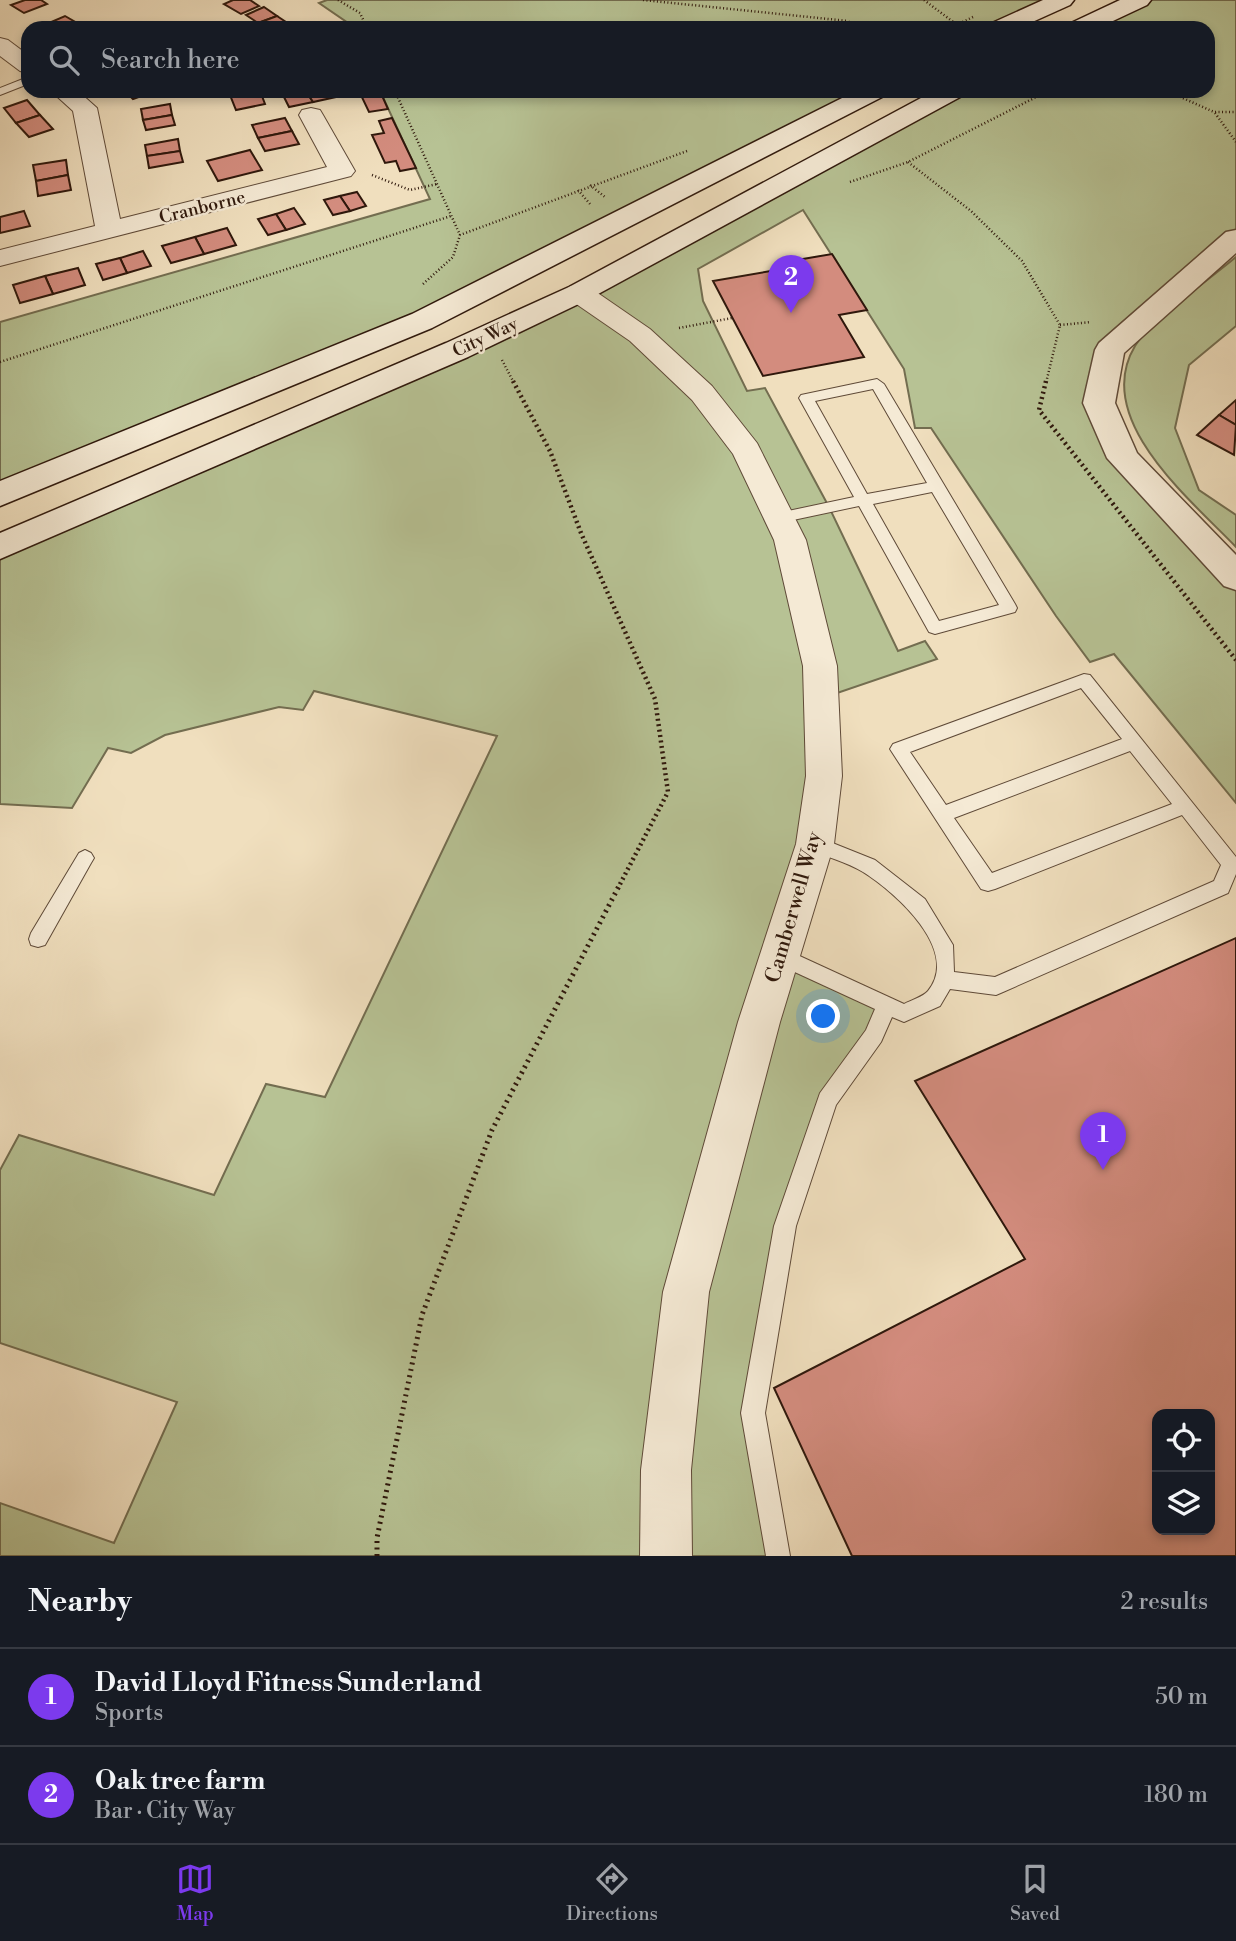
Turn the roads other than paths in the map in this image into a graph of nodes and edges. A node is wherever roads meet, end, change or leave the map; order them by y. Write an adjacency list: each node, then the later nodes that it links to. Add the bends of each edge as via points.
1 (1062, 0): 3 (main road)
2 (1139, 0): 4 (main road)
3 (1016, 21)
4 (1094, 21)
5 (0, 45): 6 (street)
6 (21, 61)
7 (21, 83): 8 (lane)
8 (0, 92)
9 (72, 98): 13 (street, via 85,108)
10 (861, 98): 16 (main road, City Way)
11 (940, 98): 17 (main road, City Way)
12 (312, 115): 13 (street, Cranborne, via 342,171)
13 (109, 230): 15 (street, Cranborne)
14 (1236, 238): 23 (main road, via 1110,350 1099,403 1123,458)
15 (0, 258)
16 (536, 264): 17 (main road); 19 (main road, City Way, via 422,321)
17 (579, 293): 21 (street, Camberwell Way, via 640,335 702,393 746,450); 22 (main road, City Way)
18 (936, 486): 20 (lane); 20 (lane, via 877,384 806,398); 20 (lane, via 1009,608 935,628)
19 (0, 494)
20 (863, 500): 21 (lane)
21 (779, 518): 27 (street, Camberwell Way, via 790,540 820,666 824,775)
22 (0, 547)
23 (1236, 577)
24 (1134, 742): 25 (lane); 26 (lane); 26 (lane, via 1084,680 899,748)
25 (1186, 806): 26 (lane, via 988,883); 31 (lane, via 1231,864 1220,887 996,986)
26 (941, 815)
27 (815, 844): 30 (street, Camberwell Way); 31 (lane, via 869,866 918,905 944,945)
28 (85, 858): 29 (lane)
29 (38, 939)
30 (780, 956): 32 (lane); 33 (street, Camberwell Way, via 686,1292 666,1470)
31 (945, 980): 32 (lane, via 933,1000 904,1013)
32 (886, 1006): 34 (lane, via 874,1036 827,1100 785,1226 753,1413)
33 (666, 1556)
34 (778, 1556)

